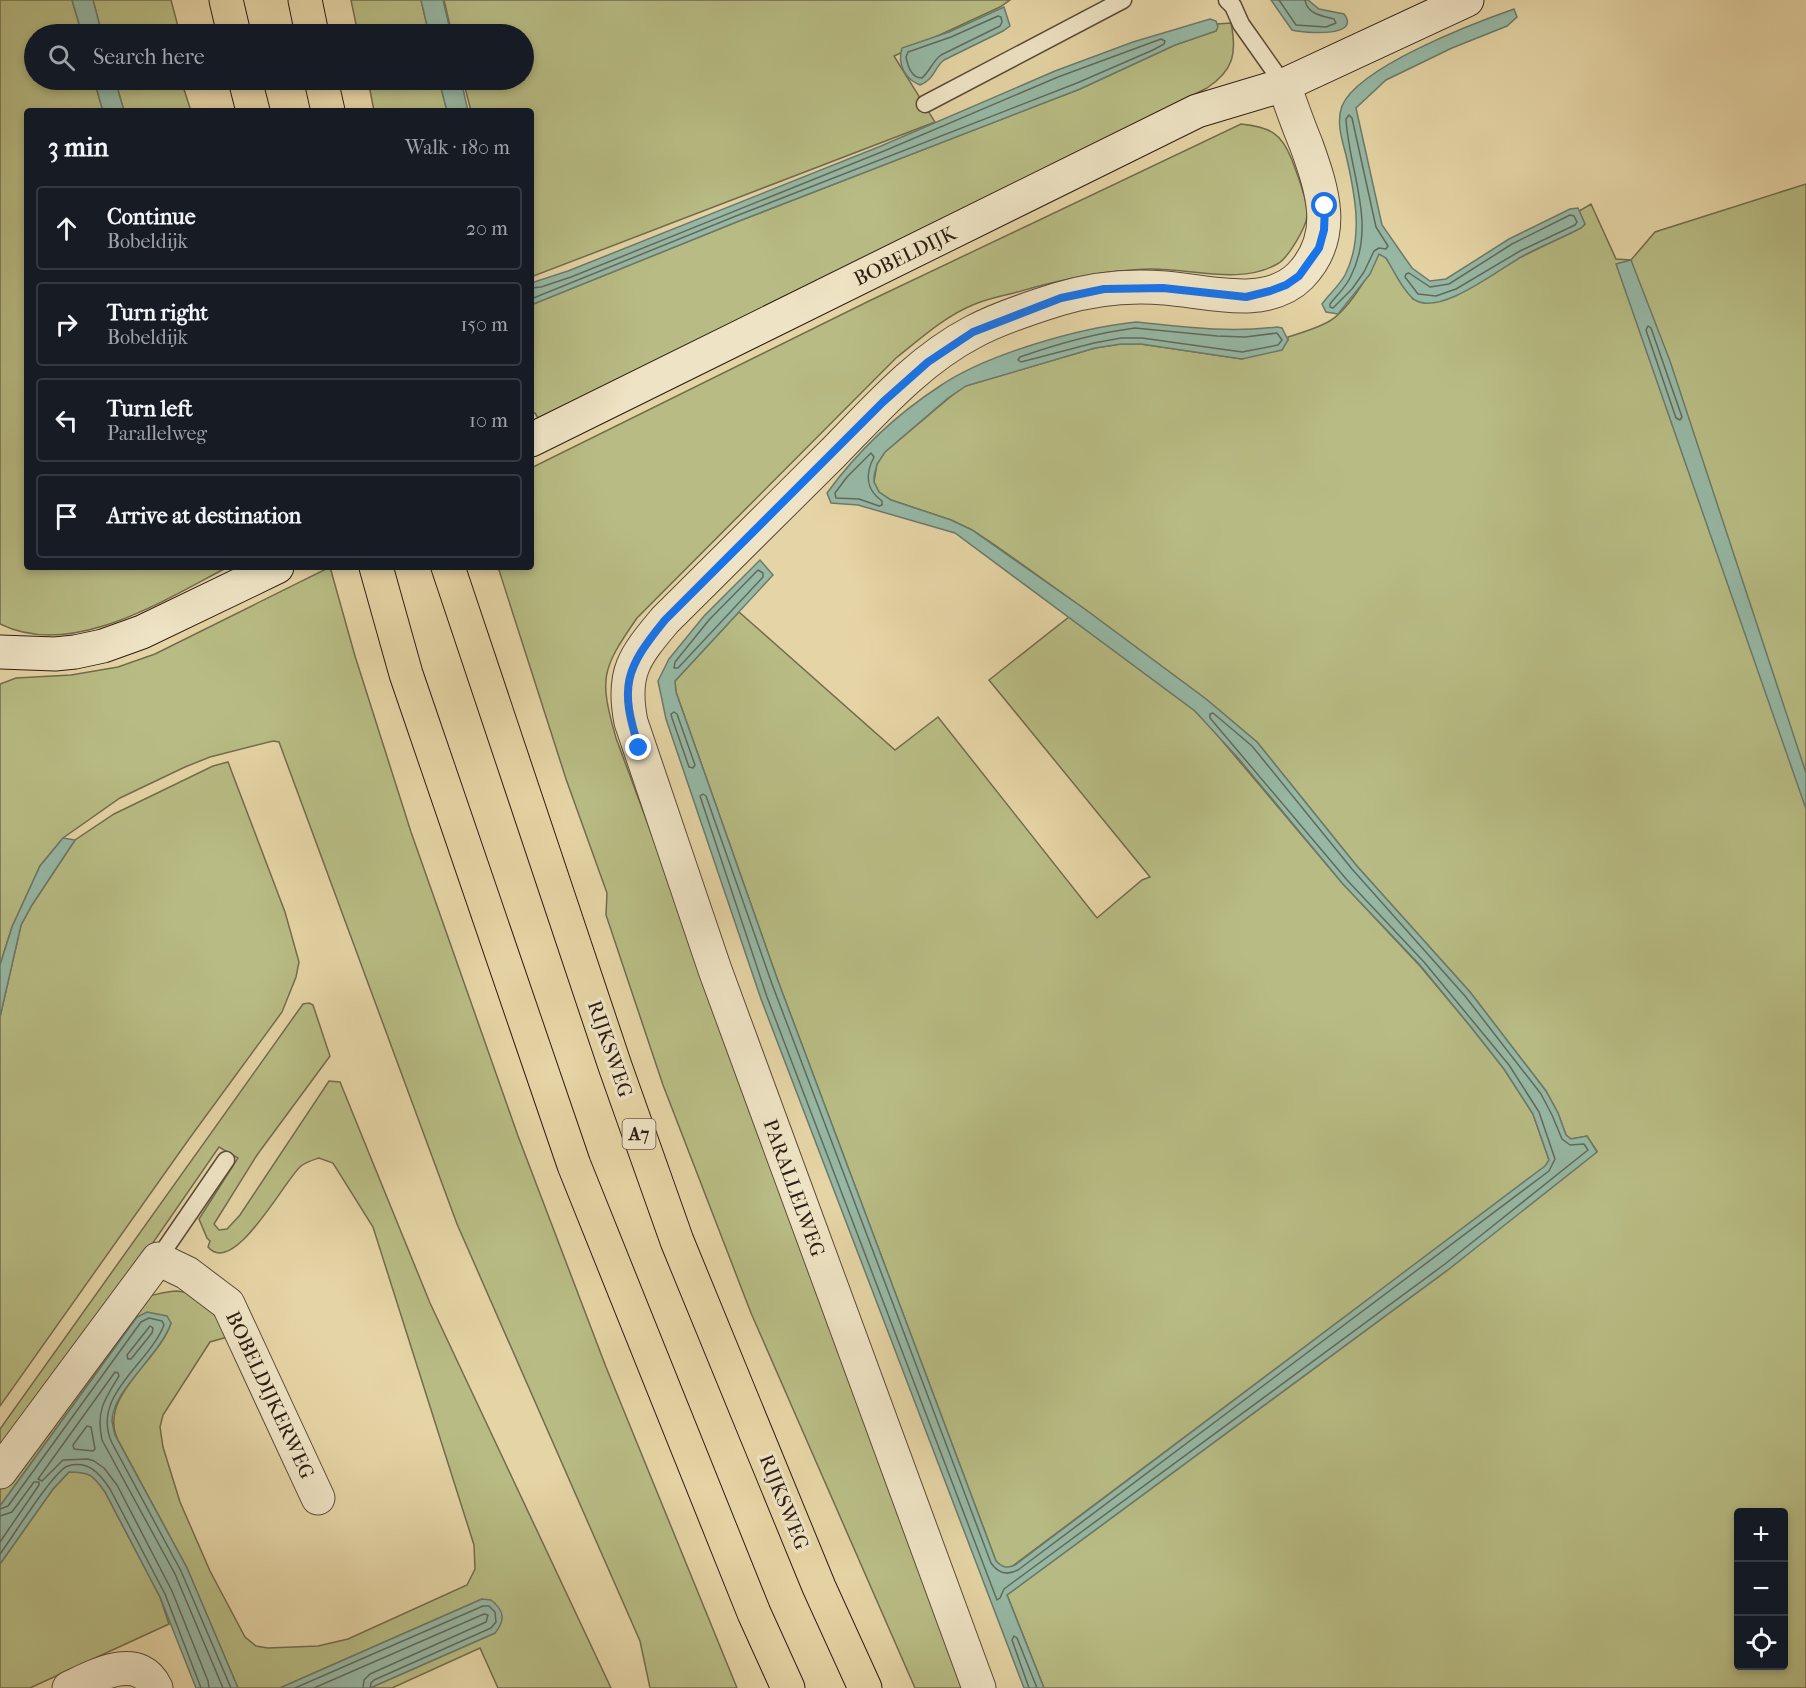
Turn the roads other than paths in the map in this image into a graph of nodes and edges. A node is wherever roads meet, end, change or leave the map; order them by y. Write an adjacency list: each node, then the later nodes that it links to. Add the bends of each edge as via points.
1 (226, 0): 6 (highway)
2 (305, 0): 7 (highway)
3 (1123, 0): 11 (lane)
4 (1227, 0): 8 (lane)
5 (1467, 0): 8 (street, BOBELDIJK)
6 (232, 24)
7 (310, 24)
8 (1284, 85): 14 (street, BOBELDIJK, via 1197,111); 27 (street, PARALLELWEG, via 1325,206 1319,248 1299,276 1286,285 1246,297 1163,288 1104,289 1061,298 973,332 928,362 883,402 665,620 633,664 627,683 630,722 715,970)
9 (248, 90): 12 (highway)
10 (323, 90): 13 (highway)
11 (925, 104)
12 (252, 108)
13 (327, 108)
14 (534, 439)
15 (270, 570): 18 (street, via 142,632 103,646 55,654)
16 (377, 570): 25 (highway, via 406,674 574,1165)
17 (449, 570): 26 (highway, RIJKSWEG / A7, via 677,1241 819,1587)
18 (0, 652)
19 (226, 1160): 20 (lane)
20 (158, 1259): 21 (street); 22 (street, BOBELDIJKERWEG, via 187,1273 228,1304)
21 (0, 1472)
22 (318, 1498)
23 (69, 1688): 24 (street, via 120,1669 144,1672)
24 (156, 1688)
25 (788, 1688)
26 (865, 1688)
27 (979, 1688)

